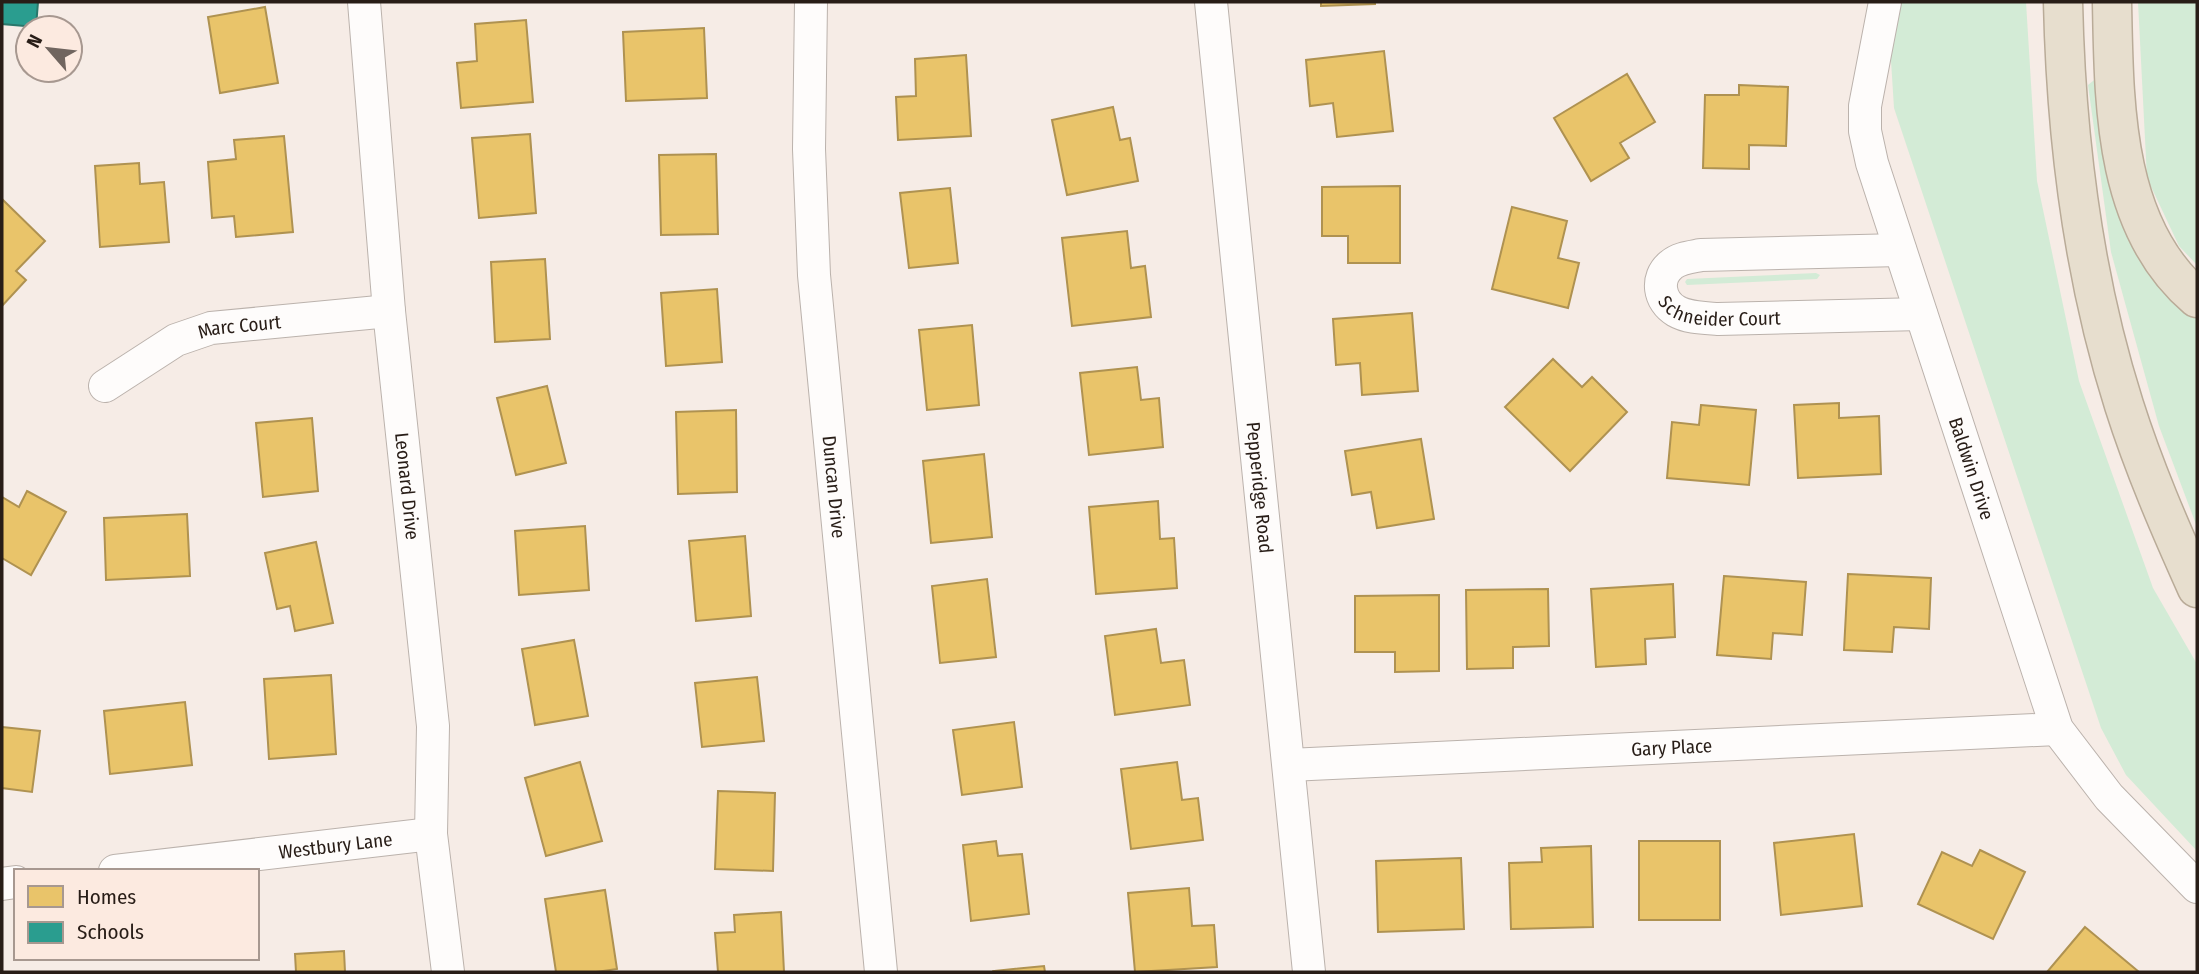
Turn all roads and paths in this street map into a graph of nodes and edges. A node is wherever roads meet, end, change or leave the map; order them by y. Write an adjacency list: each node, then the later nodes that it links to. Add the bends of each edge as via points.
1 (364, 2): 9 (street, Leonard Drive)
2 (811, 2): 19 (street, Duncan Drive, via 808,149 814,275)
3 (1885, 2): 7 (street, Baldwin Drive, via 1864,118 1872,163)
4 (2063, 2): 12 (highway, via 2075,167 2105,337 2145,468)
5 (2112, 2): 8 (highway, via 2120,124 2131,191 2148,236 2173,274)
6 (1205, 4): 14 (street, Pepperidge Road)
7 (1900, 250): 10 (street, Baldwin Drive); 10 (street, Schneider Court, via 1682,258 1665,272 1661,294 1677,312 1718,319)
8 (2197, 298)
9 (389, 311): 11 (street, Marc Court, via 211,328 176,340); 15 (street, Leonard Drive, via 433,726)
10 (1921, 314): 13 (street, Baldwin Drive)
11 (105, 386)
12 (2197, 588)
13 (2057, 729): 14 (street, Gary Place); 17 (street, Baldwin Drive, via 2109,797)
14 (1289, 765): 20 (street, Pepperidge Road)
15 (431, 834): 16 (street, Westbury Lane); 18 (street, Leonard Drive)
16 (132, 869)
17 (2197, 887)
18 (448, 972)
19 (881, 972)
20 (1309, 972)

